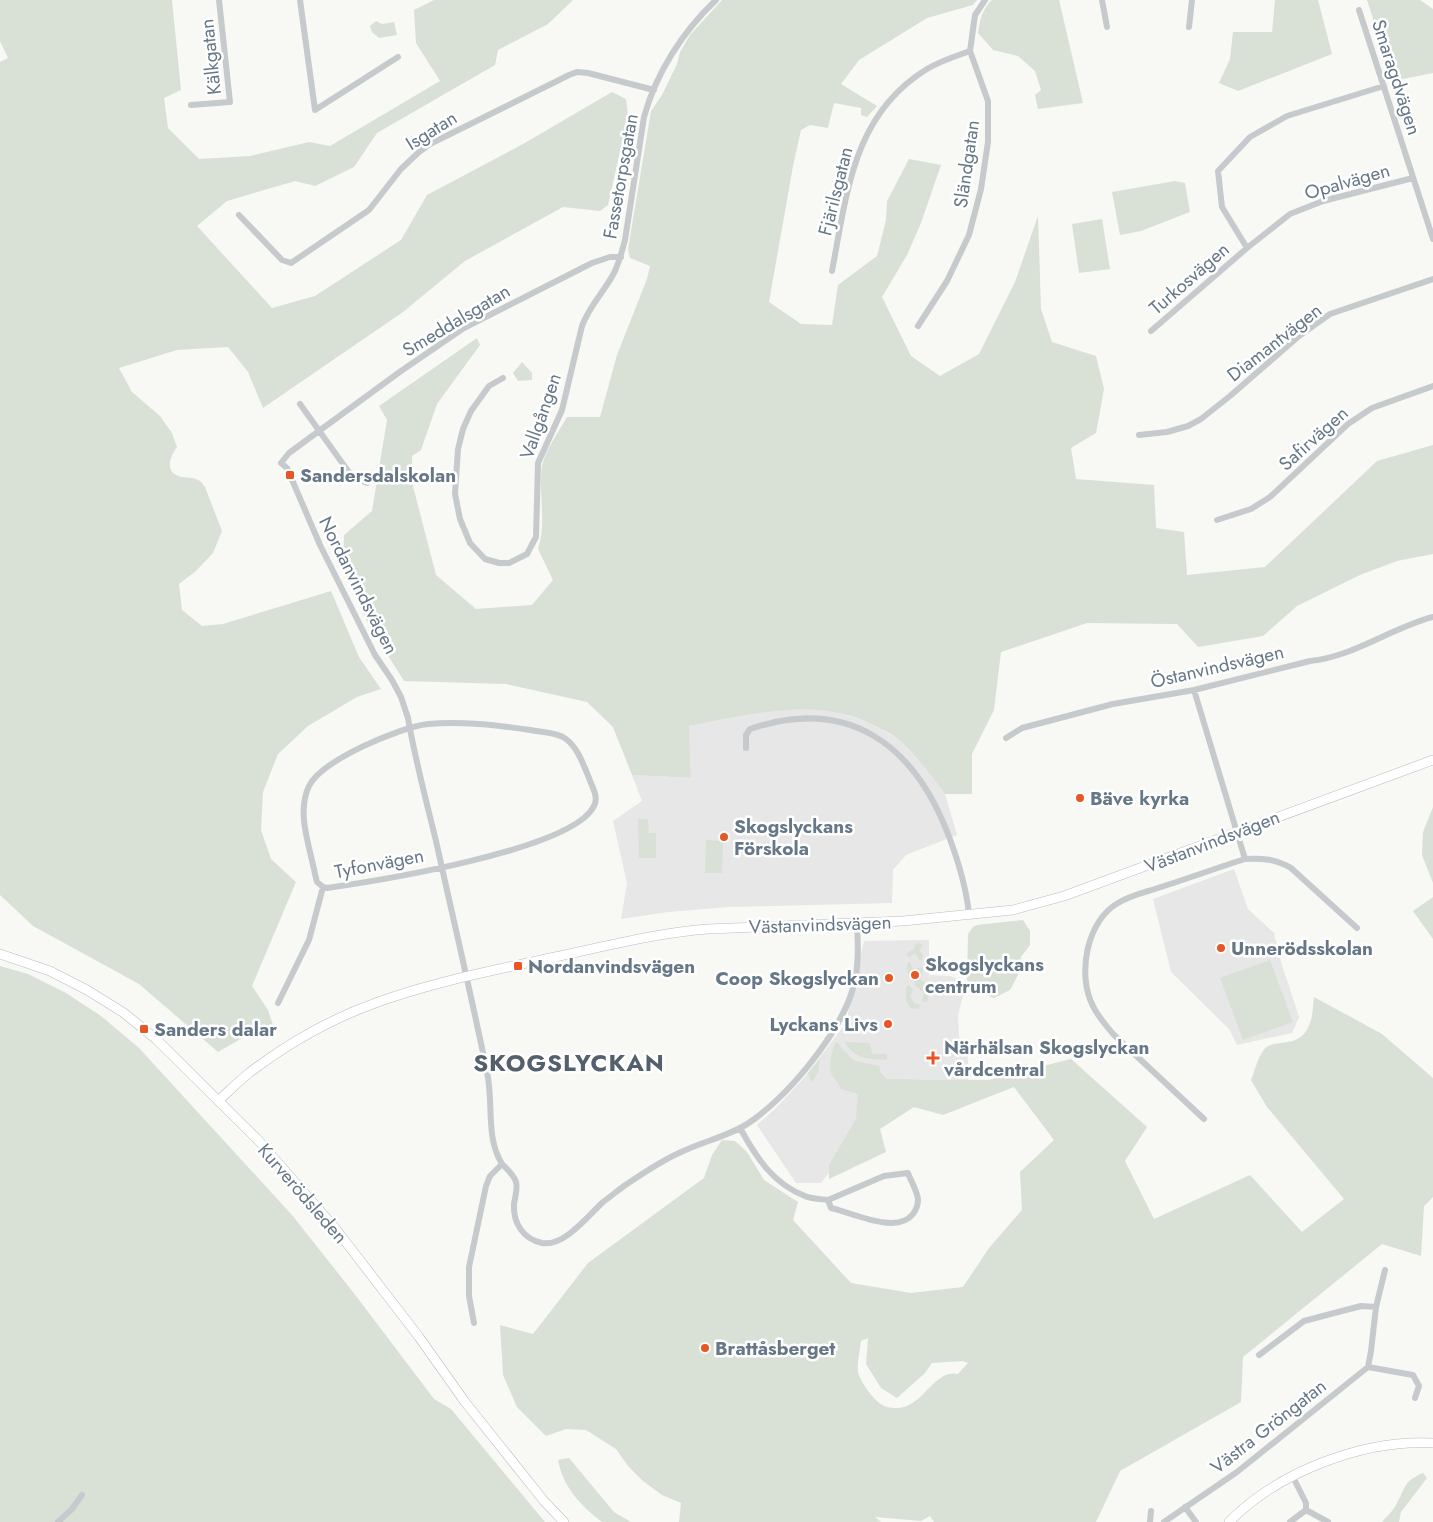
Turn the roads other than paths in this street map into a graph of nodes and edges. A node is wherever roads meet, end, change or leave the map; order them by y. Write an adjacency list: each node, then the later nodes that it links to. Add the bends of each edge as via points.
1 (219, 0): 14 (street, Kälkgatan, via 230,102)
2 (300, 0): 11 (street, via 315,110)
3 (716, 0): 13 (street, Fassetorpsgatan, via 690,27)
4 (984, 0): 10 (street, Sländgatan, via 975,15)
5 (1102, 0): 8 (street)
6 (1192, 0): 9 (street)
7 (1359, 10): 12 (street, Smaragdvägen)
8 (1107, 27)
9 (1189, 27)
10 (970, 51): 20 (street, Fjärilsgatan, via 928,68 903,86 877,116 860,147); 22 (street, Sländgatan, via 988,101 988,142 981,190 965,243 947,281)
11 (398, 57)
12 (1384, 86): 15 (street, Smaragdvägen); 18 (street, via 1287,116 1250,137 1218,171 1222,207)
13 (654, 90): 16 (street, Isgatan, via 588,73 569,75 419,152 401,169 369,210 291,263 282,260); 19 (street, Fassetorpsgatan, via 644,117)
14 (191, 105)
15 (1413, 178): 17 (street, Smaragdvägen); 18 (street, Opalvägen, via 1323,201 1290,214)
16 (239, 215)
17 (1433, 239)
18 (1247, 248): 23 (street, Turkosvägen)
19 (621, 257): 24 (street, Vallgången, via 614,274 586,314 562,410 538,463 536,537 527,554 509,563 485,558 470,543 460,519 455,494 458,449 463,429 489,386); 27 (street, Smeddalsgatan, via 592,263 464,328)
20 (832, 271)
21 (1433, 279): 28 (street, Diamantvägen, via 1330,314 1201,418 1188,426)
22 (918, 326)
23 (1151, 331)
24 (503, 378)
25 (1433, 386): 31 (street, Safirvägen, via 1372,408 1348,424 1270,497 1251,510)
26 (300, 404): 27 (street)
27 (319, 430): 29 (street, Smeddalsgatan, via 289,453 281,463); 30 (street, via 348,471)
28 (1139, 435)
29 (287, 468): 34 (street, Nordanvindsvägen, via 320,545 375,655 401,697)
30 (367, 483)
31 (1217, 520)
32 (1433, 616): 33 (street, Östanvindsvägen, via 1328,659)
33 (1194, 690): 35 (street, Östanvindsvägen, via 1113,704 1022,728); 38 (street)
34 (410, 728): 40 (street, Nordanvindsvägen); 40 (street, Tyfonvägen, via 427,724 484,724 562,736 576,749 596,796 594,807 586,817 569,828 509,852); 41 (street, Tyfonvägen, via 349,752 326,768 310,785 303,813 317,882)
35 (1006, 738)
36 (746, 748): 42 (street, via 746,735 750,729 802,718 839,721 879,739 913,768 928,790 960,865)
37 (1433, 760): 38 (street, Västanvindsvägen)
38 (1236, 832): 39 (street); 42 (street, Västanvindsvägen, via 1064,896 1012,910)
39 (1245, 859): 44 (street, via 1272,860 1291,868); 49 (street, via 1117,903 1098,922 1088,945 1088,992 1100,1019)
40 (442, 867): 41 (street, Tyfonvägen, via 385,880); 46 (street, Nordanvindsvägen)
41 (323, 887): 47 (street, via 309,940)
42 (968, 914): 43 (street, Västanvindsvägen)
43 (857, 924): 46 (street, Västanvindsvägen, via 679,932); 50 (street, Nordanvindsvägen, via 854,985 836,1028 785,1091)
44 (1357, 928)
45 (0, 954): 48 (street, Kurverödsleden, via 50,971 124,1013 156,1039)
46 (467, 977): 48 (street, Västanvindsvägen, via 378,1002 348,1015 291,1044 248,1074); 51 (street, Nordanvindsvägen, via 489,1080 492,1140)
47 (278, 1003)
48 (218, 1101): 62 (street, Kurverödsleden, via 259,1141 335,1228)
49 (1204, 1119)
50 (740, 1128): 51 (street, Nordanvindsvägen, via 661,1162 612,1195 554,1243 536,1241 519,1228 514,1211 516,1182); 52 (street, via 759,1160 783,1186 805,1196)
51 (502, 1164): 55 (street, via 490,1176 486,1186 471,1256 469,1286)
52 (828, 1200): 52 (street, via 831,1208 882,1223 893,1223 905,1222 917,1206 918,1198 908,1173 884,1176)
53 (1385, 1270): 54 (street)
54 (1376, 1307): 56 (street, via 1361,1306 1304,1321); 57 (street)
55 (474, 1323)
56 (1259, 1355)
57 (1368, 1366): 58 (street, via 1413,1375 1420,1386); 63 (street, Västra Gröngatan, via 1238,1472)
58 (1415, 1398)
59 (1433, 1443): 60 (street, via 1377,1446 1335,1458)
60 (1293, 1476): 64 (street); 72 (street)
61 (82, 1495): 66 (street)
62 (544, 1502): 67 (street, Kurverödsleden); 68 (street, Kurverödsleden)
63 (1185, 1507): 70 (street, Västra Gröngatan); 71 (street)
64 (1306, 1510): 73 (street); 74 (street)
65 (1151, 1511): 69 (street)
66 (58, 1522)
67 (564, 1522)
68 (572, 1522)
69 (1150, 1522)
70 (1164, 1522)
71 (1196, 1522)
72 (1229, 1522)
73 (1290, 1522)
74 (1328, 1522)

